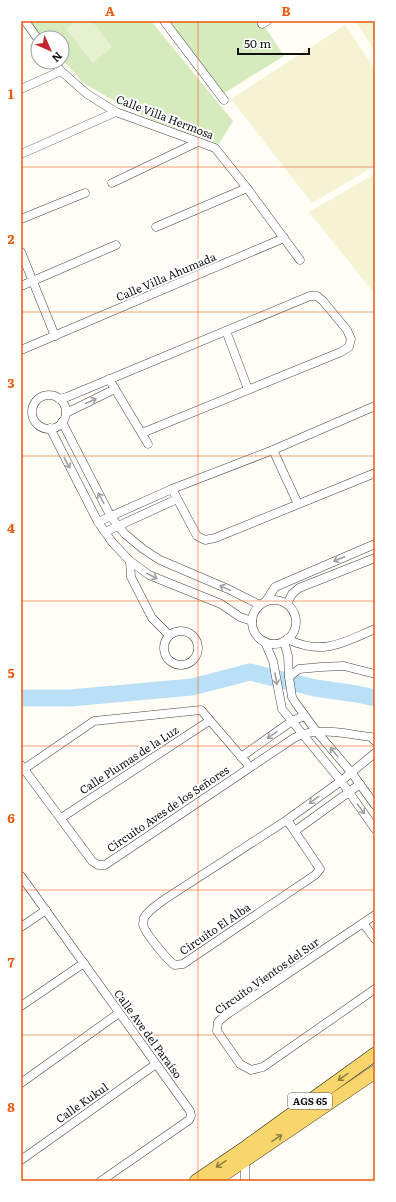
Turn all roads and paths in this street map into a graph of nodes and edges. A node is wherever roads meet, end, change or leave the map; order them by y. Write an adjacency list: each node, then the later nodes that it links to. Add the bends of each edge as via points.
1 (25, 21): 3 (street); 4 (street)
2 (164, 21): 7 (street)
3 (21, 22)
4 (32, 30)
5 (61, 71): 6 (street); 8 (street, Calle Villa Hermosa, via 87,94)
6 (21, 89)
7 (224, 100)
8 (116, 112): 9 (street, Calle Villa Hermosa); 10 (street)
9 (198, 142): 11 (street); 12 (street, Calle Villa Hermosa, via 215,148)
10 (21, 154)
11 (112, 183)
12 (248, 188): 15 (street); 16 (street, Calle Villa Hermosa)
13 (85, 193): 14 (street)
14 (21, 219)
15 (156, 227)
16 (284, 238): 19 (street, Calle Villa Hermosa); 23 (street, Calle Villa Ahumada)
17 (116, 245): 20 (street)
18 (21, 252): 20 (street)
19 (300, 260)
20 (33, 281): 21 (street); 23 (street)
21 (21, 286)
22 (226, 331): 25 (street); 27 (street); 27 (street, via 310,296 317,296 347,330 351,339 349,346 341,352)
23 (56, 336): 24 (street, Calle Villa Ahumada)
24 (21, 350)
25 (109, 380): 26 (street); 28 (street)
26 (116, 389): 30 (street, one-way to 26); 33 (street)
27 (248, 389): 33 (street)
28 (60, 399): 30 (street); 32 (street, via 46,395 37,400 32,409 36,423)
29 (375, 406): 35 (street)
30 (66, 413): 31 (street)
31 (62, 422): 32 (street); 40 (street, one-way to 31)
32 (50, 428): 41 (street, one-way to 41)
33 (142, 433): 34 (street)
34 (148, 444)
35 (273, 450): 37 (street); 39 (street)
36 (375, 474): 39 (street)
37 (172, 489): 38 (street); 40 (street)
38 (177, 499): 39 (street, via 197,536 205,540 216,538); 42 (street)
39 (298, 504)
40 (111, 517): 41 (street); 42 (street)
41 (98, 522): 43 (street)
42 (118, 526): 43 (street); 47 (street, one-way to 42, via 160,560 143,549)
43 (105, 532): 46 (street)
44 (375, 544): 47 (street, one-way to 47, via 275,587)
45 (375, 558): 48 (street, via 299,588)
46 (130, 561): 49 (street, one-way to 49, via 149,575 221,604 240,617); 51 (street, via 131,577 152,618)
47 (263, 603): 48 (street, via 280,600); 49 (street, via 253,614)
48 (287, 604): 52 (street, via 295,614 296,622 295,629)
49 (252, 621): 53 (street, via 254,631)
50 (375, 629): 52 (street, via 334,646 314,648)
51 (169, 635): 51 (street, via 164,643 167,658 183,665 193,659 198,650 194,637 185,631)
52 (286, 640): 53 (street, via 273,644); 55 (street)
53 (265, 642): 58 (street, one-way to 58, via 273,661 282,709)
54 (375, 674): 55 (street, via 344,666 299,670)
55 (289, 677): 56 (street, via 292,697)
56 (304, 716): 58 (street); 59 (street)
57 (209, 721): 63 (street, Circuito Aves de los Señores); 64 (street, Circuito Aves de los Señores, via 201,710 94,721); 71 (street, Calle Plumas de la Luz)
58 (292, 721): 60 (street); 63 (street, one-way to 63)
59 (316, 731): 60 (street, Circuito Aves de los Señores); 61 (street, Circuito Aves de los Señores, via 370,737); 66 (street, one-way to 59)
60 (303, 734): 65 (street, Circuito Aves de los Señores); 67 (street)
61 (375, 741)
62 (375, 753): 66 (street, Circuito El Alba)
63 (241, 757): 65 (street, Circuito Aves de los Señores)
64 (22, 767): 71 (street, Circuito Aves de los Señores)
65 (250, 768): 71 (street, Circuito Aves de los Señores, via 105,865 98,865 92,861)
66 (351, 772): 67 (street, Circuito El Alba); 68 (street)
67 (341, 781): 69 (street); 72 (street, Circuito El Alba, one-way to 72)
68 (360, 784): 69 (street); 70 (street)
69 (348, 792): 73 (street, one-way to 73); 74 (street)
70 (375, 805)
71 (61, 818)
72 (287, 820): 74 (street, Circuito El Alba); 74 (street, Circuito El Alba, via 165,899 144,917 146,931 169,962 175,965 182,964 315,875 320,869)
73 (375, 829)
74 (295, 832)
75 (21, 876): 76 (street, Calle Ave del Paraíso)
76 (46, 910): 79 (street); 81 (street, Calle Ave del Paraíso)
77 (375, 915): 78 (street, Circuito Vientos del Sur)
78 (364, 923): 80 (street); 82 (street, Circuito Vientos del Sur, via 226,1015 218,1022 217,1031 240,1064 251,1070 263,1067)
79 (21, 927)
80 (373, 933)
81 (84, 963): 83 (street); 84 (street, Calle Ave del Paraíso)
82 (375, 989)
83 (21, 1006)
84 (120, 1013): 86 (street, Calle Ave del Paraíso); 88 (street)
85 (375, 1054): 89 (main road, AGS 65, one-way to 89)
86 (156, 1064): 90 (street, Calle Kukul); 91 (street, Calle Ave del Paraíso, via 191,1116 189,1120)
87 (375, 1072): 89 (main road, AGS 65, one-way to 87)
88 (21, 1083)
89 (245, 1154): 92 (main road, AGS 65, one-way to 92); 93 (main road, AGS 65); 94 (street)
90 (21, 1160)
91 (101, 1181)
92 (196, 1181)
93 (214, 1181)
94 (245, 1181)

